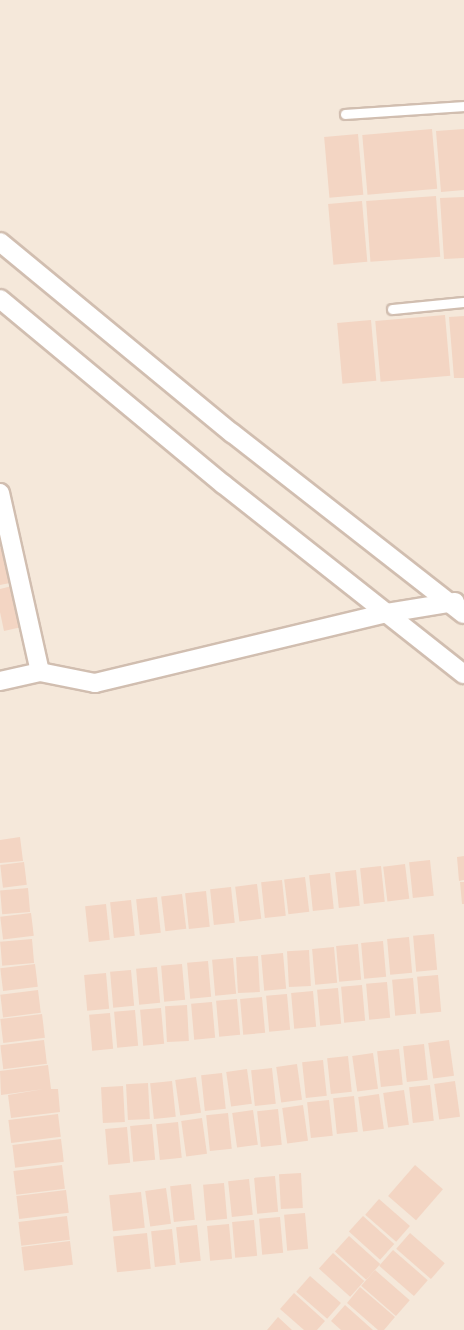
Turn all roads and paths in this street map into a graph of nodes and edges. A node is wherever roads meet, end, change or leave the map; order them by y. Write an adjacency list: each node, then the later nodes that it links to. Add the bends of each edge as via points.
1 (464, 106): 2 (lane)
2 (345, 114)
3 (0, 242): 9 (street, via 232,433)
4 (0, 299): 10 (street, via 223,484)
5 (464, 302): 6 (lane)
6 (392, 309)
7 (0, 493): 8 (street)
8 (5, 538): 12 (street)
9 (457, 601): 10 (street); 11 (street)
10 (387, 613): 12 (street, via 95,683); 13 (street)
11 (464, 614)
12 (40, 672): 14 (street)
13 (464, 674)
14 (0, 681)

